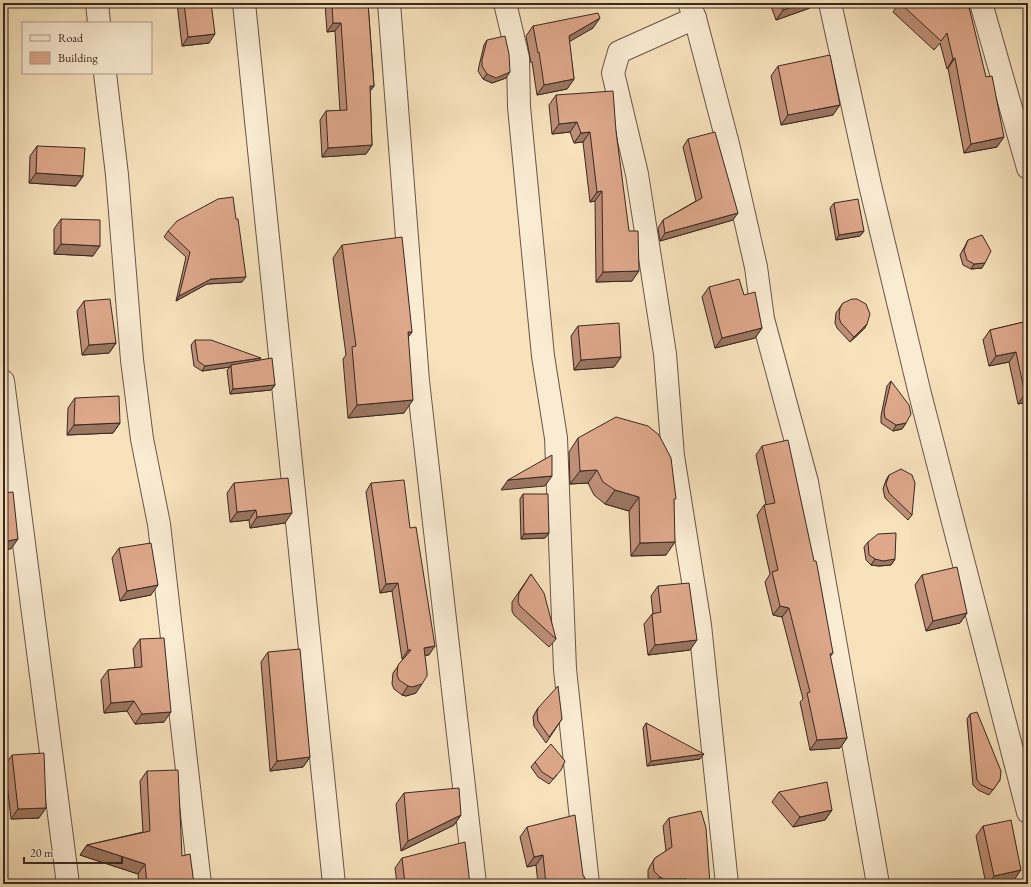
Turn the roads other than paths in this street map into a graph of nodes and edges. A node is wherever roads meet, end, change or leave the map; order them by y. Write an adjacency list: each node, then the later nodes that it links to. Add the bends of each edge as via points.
1 (97, 3): 8 (street)
2 (244, 3): 15 (street)
3 (389, 3): 16 (street, via 418,381)
4 (505, 3): 17 (street, via 518,58 520,107 544,356 556,438 565,669)
5 (830, 3): 12 (street, via 920,394)
6 (981, 3): 10 (street)
7 (692, 11): 18 (street, via 619,52 613,73 636,174 665,354 673,456 700,625); 19 (street, via 728,144 754,260 763,319 807,482)
8 (99, 22)
9 (105, 74): 14 (street, via 117,175 133,368 142,439 159,524)
10 (1028, 168)
11 (3, 381): 13 (street)
12 (1028, 812)
13 (68, 884)
14 (200, 884)
15 (334, 884)
16 (475, 884)
17 (588, 884)
18 (727, 884)
19 (878, 884)

